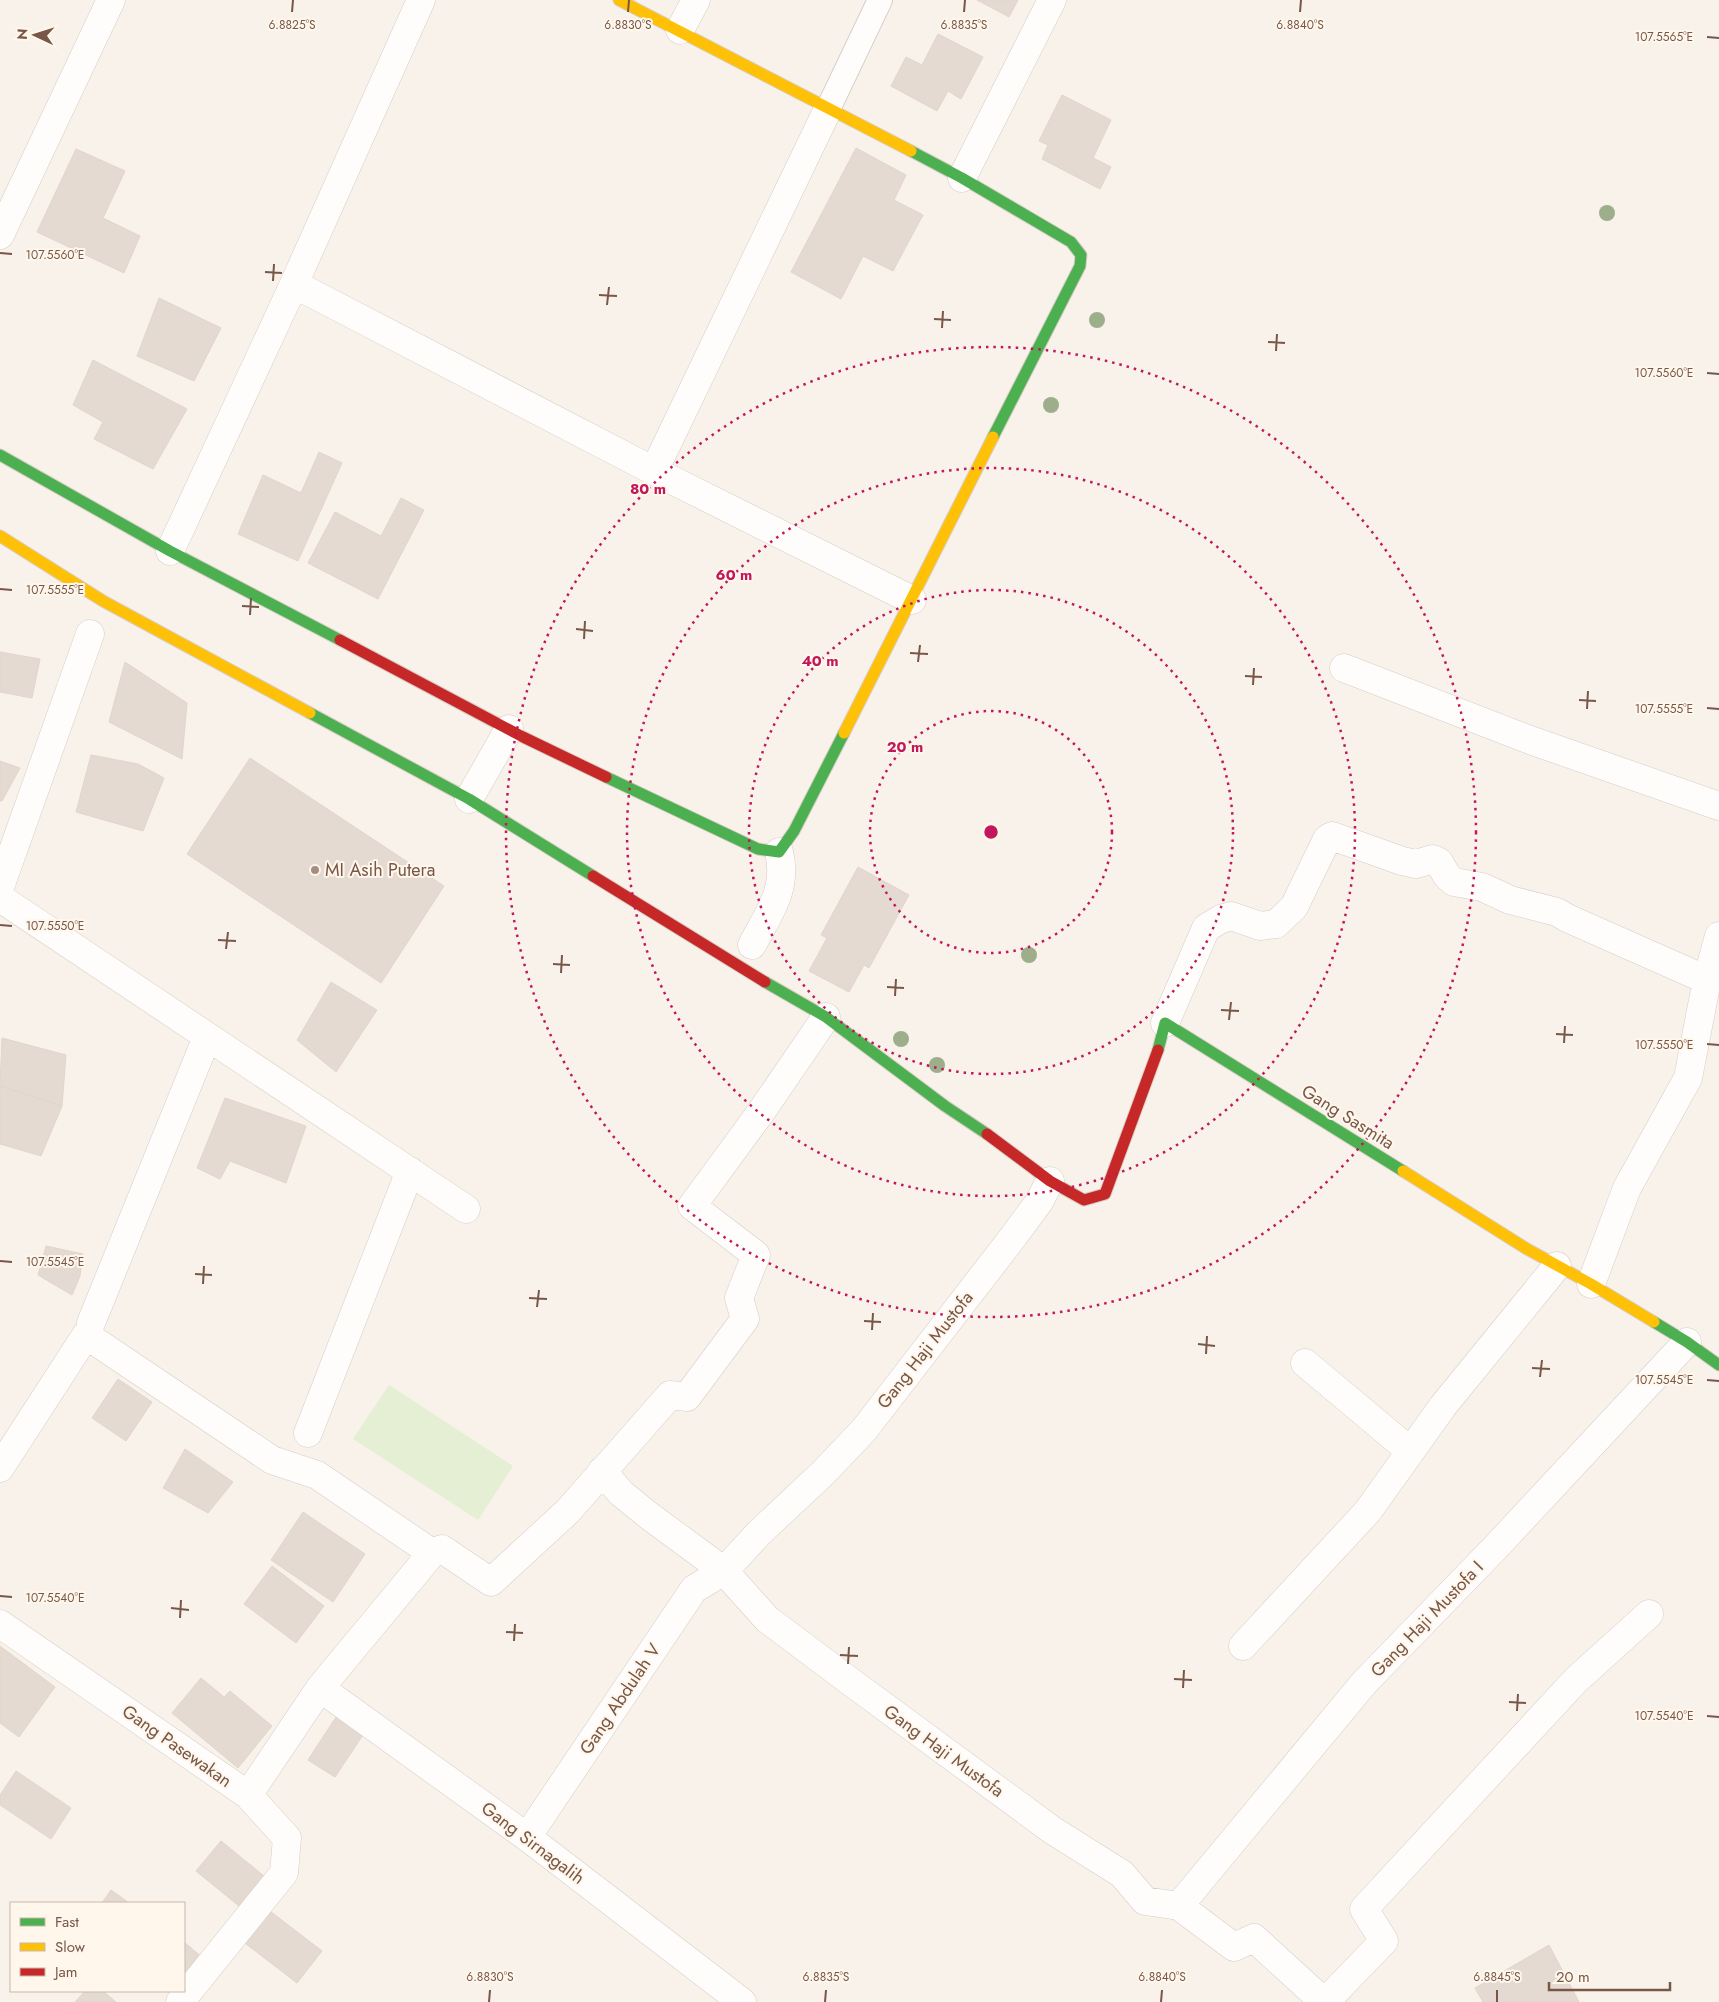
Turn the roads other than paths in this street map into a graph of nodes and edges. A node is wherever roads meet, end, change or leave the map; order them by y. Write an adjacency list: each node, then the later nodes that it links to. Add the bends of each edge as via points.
1 (111, 0): 10 (street)
2 (421, 0): 11 (street)
3 (619, 0): 7 (street)
4 (696, 0): 7 (street)
5 (880, 0): 8 (lane)
6 (1052, 0): 9 (street)
7 (680, 30): 8 (street)
8 (828, 109): 9 (street); 13 (street)
9 (962, 178): 16 (street, via 1071,242 1080,255 1080,266)
10 (0, 234)
11 (294, 284): 13 (street); 15 (street)
12 (0, 455): 15 (street)
13 (654, 471): 16 (street)
14 (0, 536): 20 (street, via 103,601)
15 (170, 551): 19 (street)
16 (912, 600): 22 (street, via 794,831)
17 (90, 634): 23 (street)
18 (1344, 668): 21 (street, via 1530,740)
19 (509, 730): 20 (street); 22 (street, via 758,849)
20 (469, 798): 28 (street, via 744,970)
21 (1719, 806)
22 (779, 852): 26 (street, via 782,882)
23 (0, 887)
24 (0, 898): 30 (street)
25 (1719, 936): 27 (street)
26 (752, 944)
27 (1706, 980): 29 (street, via 1557,912 1454,882 1433,859 1416,864 1402,861 1332,836 1327,839 1294,907 1276,924 1260,926 1231,916 1206,928); 35 (street, via 1688,1078 1628,1188)
28 (826, 1017): 32 (street); 43 (street, via 692,1206 756,1255 739,1298 745,1319 687,1397 670,1395)
29 (1165, 1023): 32 (street, via 1105,1194 1084,1200); 34 (street, Gang Sasmita)
30 (207, 1037): 31 (street); 36 (street)
31 (410, 1171): 33 (street); 40 (street)
32 (1050, 1181): 45 (street, Gang Haji Mustofa, via 1010,1241 864,1430)
33 (466, 1209)
34 (1558, 1266): 35 (street, Gang Sasmita); 41 (street)
35 (1590, 1284): 37 (street, Gang Sasmita)
36 (91, 1323)
37 (1687, 1342): 39 (street, Gang Sasmita); 52 (street, Gang Haji Mustofa I, via 1364,1683)
38 (1305, 1363): 41 (street)
39 (1719, 1365)
40 (308, 1433)
41 (1410, 1451): 48 (street, via 1368,1512)
42 (0, 1468): 44 (street, via 86,1335 272,1460 317,1475)
43 (602, 1471): 44 (street, via 568,1510 491,1582 442,1549); 45 (street, Gang Haji Mustofa, via 621,1494)
44 (432, 1553): 49 (street, Gang Pasewakan)
45 (724, 1571): 51 (street, Gang Abdulah V, via 694,1588); 52 (street, Gang Haji Mustofa, via 768,1618 1052,1830 1122,1874 1145,1901)
46 (1649, 1614): 55 (street, via 1576,1680 1364,1909 1384,1941)
47 (0, 1625): 50 (street, Gang Pasewakan)
48 (1243, 1646)
49 (320, 1688): 50 (street, Gang Pasewakan); 51 (street, Gang Sirnagalih)
50 (248, 1795): 53 (street, via 287,1838 284,1873)
51 (527, 1837): 54 (street, Gang Sirnagalih)
52 (1179, 1906): 55 (street, via 1234,1947 1254,1938)
53 (180, 2002)
54 (742, 2002)
55 (1324, 2002)

